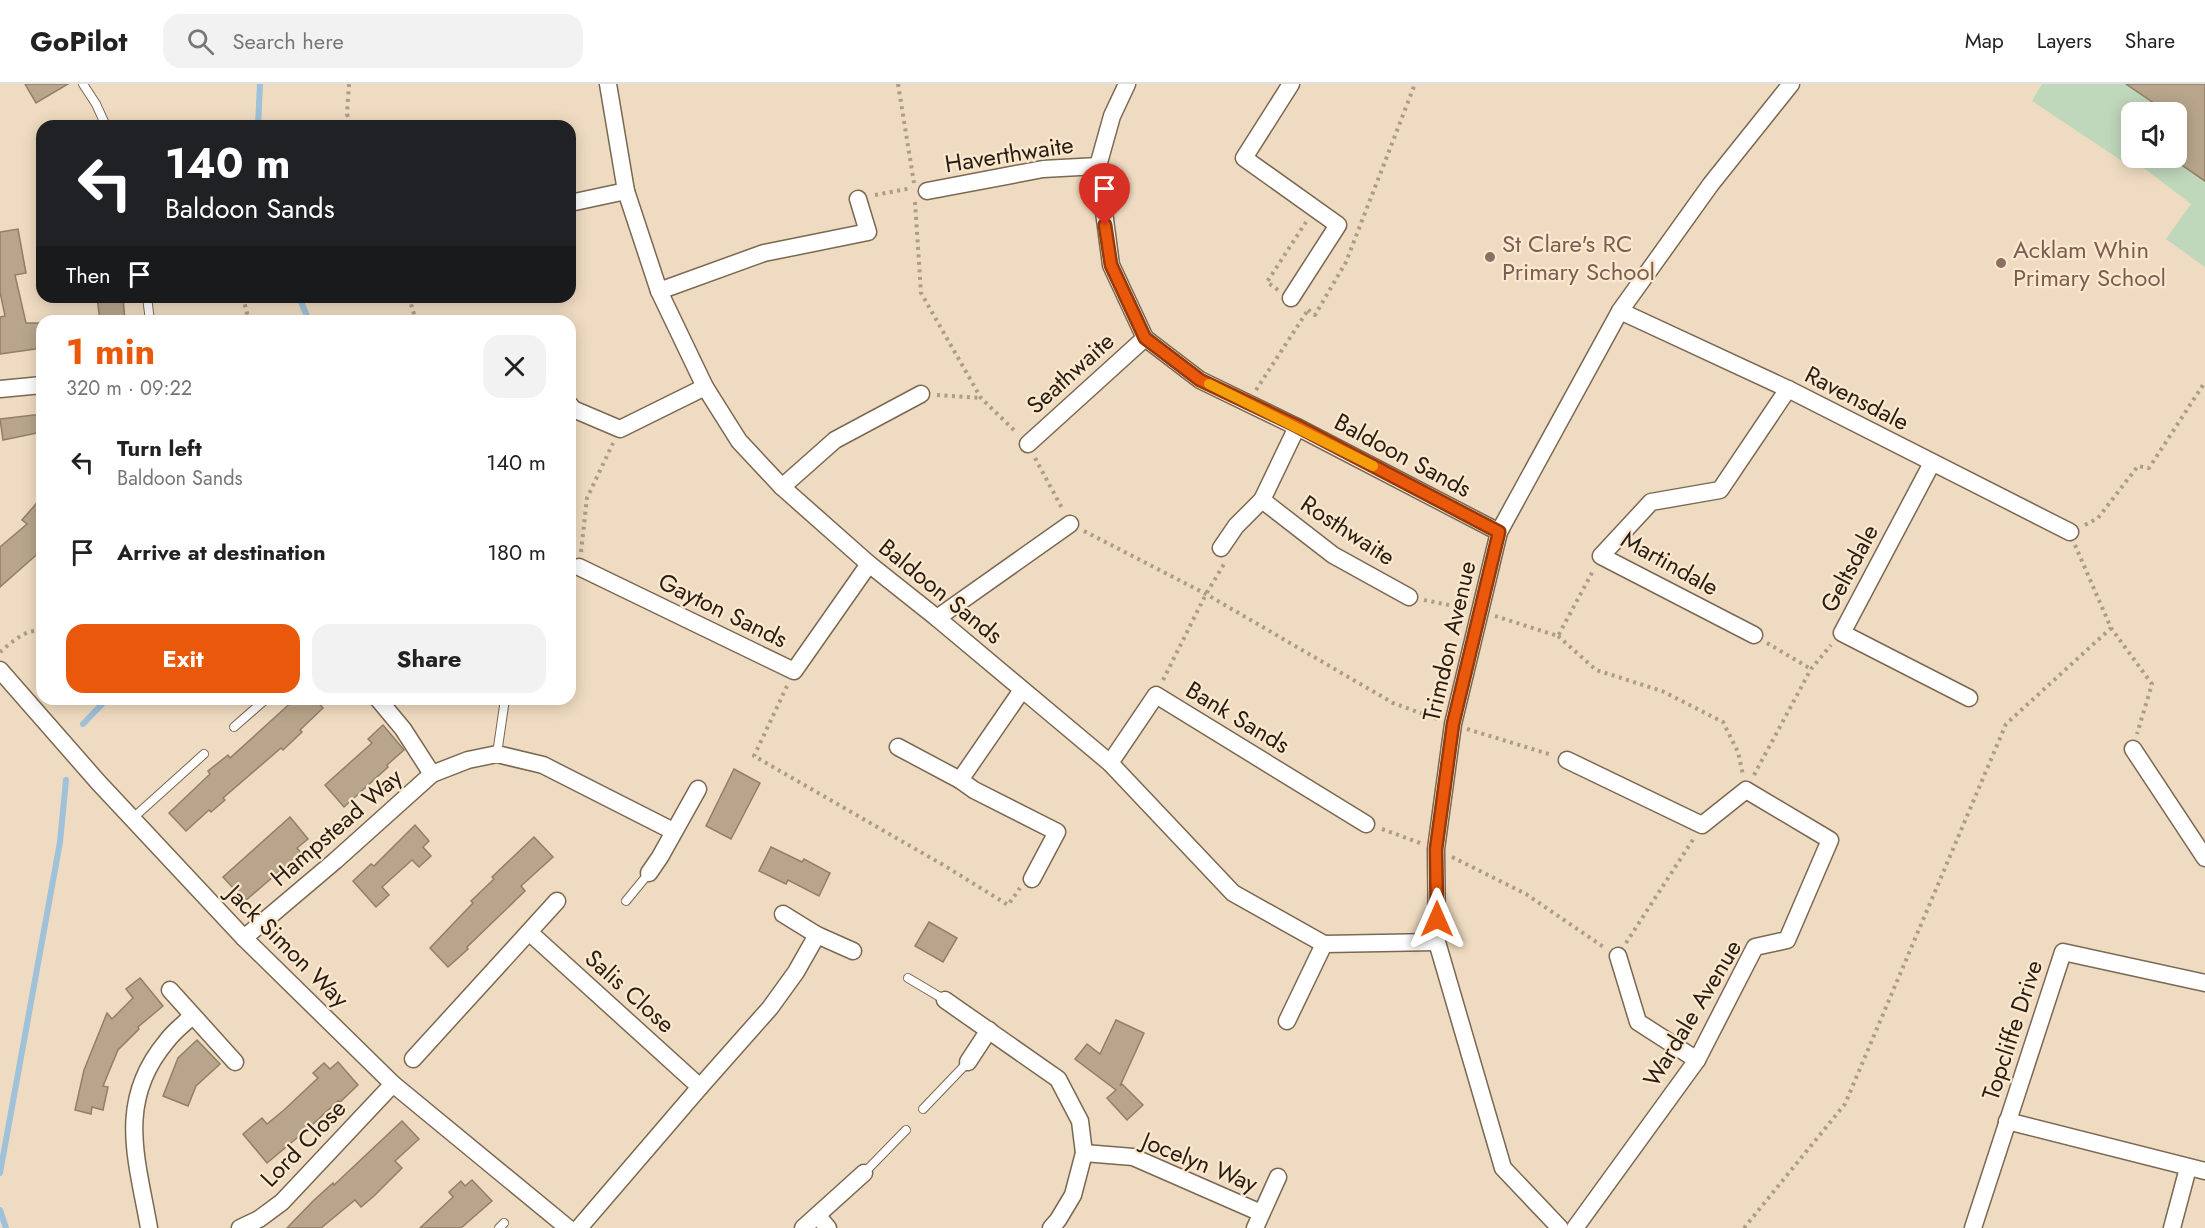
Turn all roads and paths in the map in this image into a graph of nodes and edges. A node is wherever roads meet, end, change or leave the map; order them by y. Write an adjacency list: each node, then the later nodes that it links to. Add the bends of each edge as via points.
1 (83, 84): 9 (lane)
2 (349, 84): 10 (path)
3 (898, 84): 12 (path)
4 (1127, 84): 11 (street, Baldoon Sands, via 1112,117)
5 (1291, 84): 17 (street, via 1244,158 1338,225)
6 (1415, 84): 18 (path, via 1346,262 1315,315)
7 (1791, 84): 19 (street, Trimdon Avenue, via 1711,184)
8 (614, 85): 13 (street, Baldoon Sands)
9 (103, 120)
10 (349, 120)
11 (1098, 166): 12 (street, Haverthwaite, via 1043,169); 20 (street, Baldoon Sands, via 1111,265)
12 (921, 189): 14 (path); 27 (path, via 921,293)
13 (626, 191): 15 (street); 16 (street, Baldoon Sands)
14 (858, 199): 16 (street, via 868,232 764,253)
15 (576, 202)
16 (659, 291): 23 (street, Baldoon Sands)
17 (1291, 298)
18 (1308, 310)
19 (1620, 311): 25 (street, Ravensdale); 36 (street, Trimdon Avenue)
20 (1145, 338): 29 (street, Baldoon Sands, via 1200,380); 31 (street, Seathwaite)
21 (2205, 382): 37 (path, via 2149,468 2138,466 2098,518)
22 (36, 386): 24 (street)
23 (705, 387): 30 (street); 33 (street, Baldoon Sands, via 739,441)
24 (0, 389)
25 (1788, 389): 32 (street, Ravensdale); 39 (street, Martindale, via 1720,490 1652,502)
26 (921, 394): 27 (path); 33 (street, via 835,440)
27 (981, 398): 31 (path)
28 (576, 411): 30 (street)
29 (1297, 426): 34 (street, Rosthwaite); 36 (street, Baldoon Sands)
30 (620, 429): 41 (path, via 586,498)
31 (1028, 444): 35 (path)
32 (1932, 463): 37 (street, Ravensdale); 48 (street, Geltsdale)
33 (782, 487): 40 (street, Baldoon Sands)
34 (1262, 500): 38 (street, Rosthwaite); 43 (street, Rosthwaite, via 1334,555)
35 (1070, 524): 42 (path); 45 (street)
36 (1499, 532): 44 (street, Trimdon Avenue)
37 (2070, 532): 46 (path)
38 (1221, 548): 42 (path, via 1224,563)
39 (1601, 556): 49 (street, Martindale); 50 (path)
40 (868, 564): 45 (street, Baldoon Sands); 55 (street, Gayton Sands)
41 (579, 567): 55 (street, Gayton Sands)
42 (1206, 594): 57 (path); 62 (path, via 1393,704)
43 (1409, 597): 44 (path)
44 (1481, 611): 50 (path); 62 (street, Trimdon Avenue)
45 (937, 618): 56 (street, Baldoon Sands)
46 (2111, 628): 65 (path, via 2152,684); 122 (path, via 2006,724 1845,1104)
47 (36, 630): 52 (path)
48 (1842, 633): 53 (path); 58 (street, Geltsdale)
49 (1754, 635): 53 (path)
50 (1558, 636): 73 (path, via 1596,670 1662,692 1723,722 1738,752)
51 (0, 642): 52 (path)
52 (2, 650)
53 (1811, 669): 73 (path)
54 (0, 670): 74 (street, Jack Simon Way)
55 (794, 671): 81 (path, via 754,756 1008,904 1017,890)
56 (1023, 690): 69 (street, Baldoon Sands); 71 (street)
57 (1156, 695): 69 (street, Bank Sands); 75 (street, Bank Sands)
58 (1969, 699)
59 (259, 705): 63 (lane)
60 (383, 705): 70 (street, Hampstead Way)
61 (504, 705): 67 (lane)
62 (1453, 724): 68 (path); 78 (street, Trimdon Avenue)
63 (234, 727)
64 (898, 747): 71 (street)
65 (2133, 750): 79 (street)
66 (204, 754): 74 (lane)
67 (497, 754): 70 (street, Hampstead Way); 77 (street, Hampstead Way, via 543,765)
68 (1567, 760): 76 (street)
69 (1110, 764): 89 (street, Baldoon Sands, via 1233,893)
70 (432, 774): 87 (street, Hampstead Way)
71 (960, 780): 81 (street, via 1057,832)
72 (698, 789): 77 (street)
73 (1746, 790): 76 (street); 100 (street, Wardale Avenue, via 1830,840 1786,940 1755,947)
74 (133, 818): 87 (street, Jack Simon Way)
75 (1366, 824): 78 (path)
76 (1702, 825): 91 (path)
77 (673, 831): 80 (street)
78 (1436, 849): 88 (street, Trimdon Avenue); 91 (path, via 1526,894)
79 (2205, 858)
80 (649, 873): 83 (lane)
81 (1032, 879)
82 (556, 901): 85 (street)
83 (626, 902)
84 (783, 914): 86 (street)
85 (529, 932): 99 (street); 104 (street, Salis Close)
86 (818, 935): 90 (street); 104 (street, via 770,1008)
87 (244, 938): 103 (street, Jack Simon Way)
88 (1437, 942): 89 (street); 120 (street, Trimdon Avenue, via 1503,1168)
89 (1324, 944): 97 (street)
90 (853, 951)
91 (1618, 956): 100 (street, via 1638,1022)
92 (908, 978): 95 (lane)
93 (2205, 983): 106 (street, Topcliffe Drive, via 2063,952)
94 (170, 990): 96 (street)
95 (945, 1000): 98 (street)
96 (192, 1016): 101 (street); 114 (street, via 166,1042 136,1097 133,1134)
97 (1287, 1021)
98 (989, 1030): 102 (street); 108 (street, via 1058,1078 1080,1121)
99 (414, 1059)
100 (1697, 1060): 121 (street, Wardale Avenue)
101 (234, 1062)
102 (969, 1062): 105 (lane)
103 (393, 1084): 115 (street, Lord Close, via 282,1202); 116 (street, Jack Simon Way)
104 (700, 1086): 117 (street)
105 (923, 1109)
106 (2007, 1121): 109 (street); 123 (street, Topcliffe Drive)
107 (906, 1130): 110 (lane)
108 (1084, 1153): 112 (street, Jocelyn Way, via 1133,1157); 119 (street, via 1073,1195)
109 (2197, 1169): 124 (street)
110 (864, 1173): 113 (street)
111 (1278, 1178): 112 (street, Jocelyn Way)
112 (1258, 1221)
113 (823, 1222): 118 (street)
114 (149, 1228)
115 (240, 1228)
116 (568, 1228)
117 (579, 1228)
118 (803, 1228)
119 (1051, 1228)
120 (1560, 1228)
121 (1575, 1228)
122 (1744, 1228)
123 (1973, 1228)
124 (2172, 1228)

